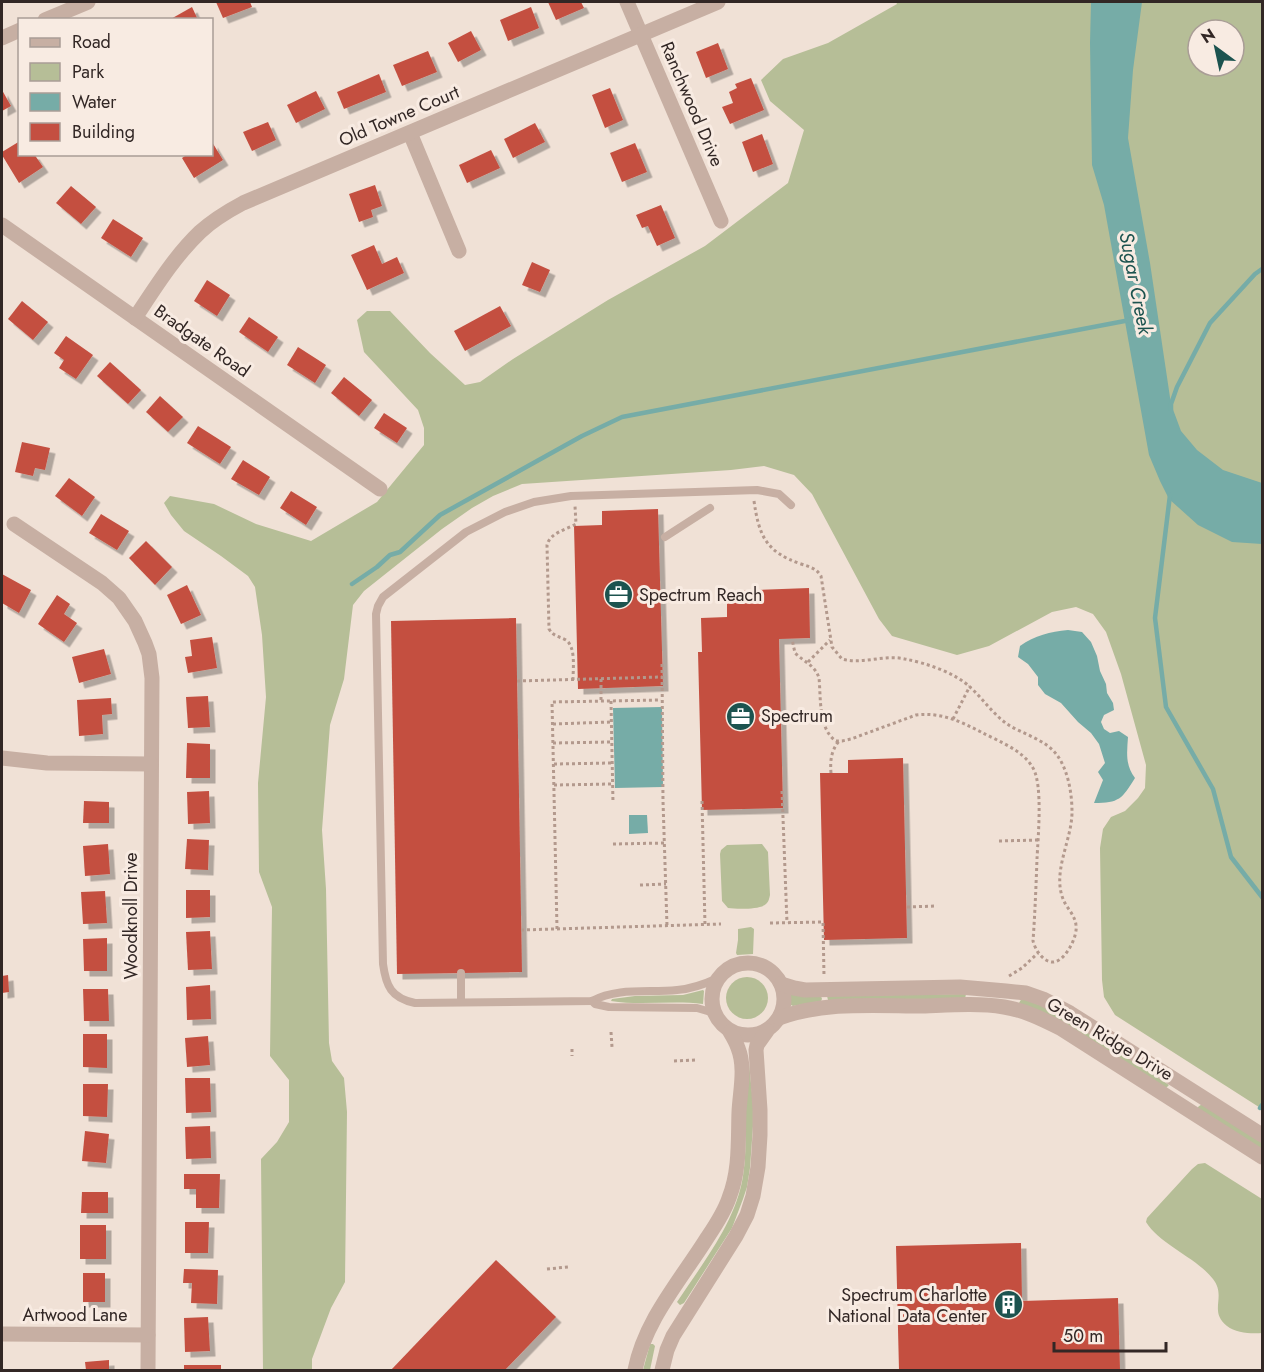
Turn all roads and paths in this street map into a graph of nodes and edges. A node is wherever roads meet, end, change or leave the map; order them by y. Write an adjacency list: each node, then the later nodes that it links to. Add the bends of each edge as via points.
1 (88, 2): 4 (street)
2 (627, 2): 6 (street, Ranchwood Drive)
3 (718, 2): 6 (street, Old Towne Court)
4 (50, 18)
5 (18, 31): 7 (street)
6 (642, 35): 8 (street, Old Towne Court); 9 (street, Ranchwood Drive)
7 (2, 38)
8 (410, 133): 11 (street); 12 (street, Old Towne Court, via 222,214 184,249)
9 (721, 221)
10 (2, 225): 12 (street, Bradgate Road)
11 (459, 251)
12 (135, 318): 13 (street, Bradgate Road)
13 (380, 489)
14 (753, 490): 15 (lane); 16 (lane, via 779,494); 21 (path, via 758,525 766,542 785,558 814,568 821,576)
15 (575, 496): 26 (path, via 576,525 552,536 547,545 549,629 571,646); 70 (lane, via 534,502 484,521 393,588 378,606 385,977 395,994 406,1001)
16 (790, 505)
17 (710, 508): 19 (lane)
18 (14, 524): 40 (street, Woodknoll Drive, via 102,583 119,598 135,621 149,654 152,678)
19 (665, 537)
20 (792, 639): 22 (path, via 795,653)
21 (831, 640): 22 (path); 28 (path, via 842,659 905,658 953,675)
22 (808, 662): 35 (path, via 819,678 826,732)
23 (662, 664): 24 (path)
24 (662, 677): 25 (path); 29 (path)
25 (600, 679): 26 (path); 30 (path)
26 (573, 680): 27 (path)
27 (517, 681)
28 (970, 686): 32 (path); 63 (path, via 1004,722 1051,749 1067,776 1072,826 1059,890 1075,918 1076,929 1073,942 1056,961)
29 (662, 700): 31 (path); 50 (path)
30 (601, 701): 31 (path); 34 (path, via 552,702)
31 (611, 701): 33 (path)
32 (953, 719): 35 (path, via 916,715); 48 (path, via 1001,742 1032,767 1037,785)
33 (611, 722): 34 (path); 36 (path)
34 (553, 724): 37 (path)
35 (838, 741): 42 (path)
36 (612, 742): 37 (path); 39 (path)
37 (553, 743): 41 (path)
38 (2, 758): 40 (street, via 47,763)
39 (612, 763): 41 (path); 43 (path)
40 (151, 764): 86 (street, Woodknoll Drive)
41 (554, 764): 44 (path)
42 (831, 773)
43 (612, 784): 44 (path); 47 (path)
44 (554, 785): 61 (path)
45 (783, 791): 57 (path)
46 (702, 801): 59 (path)
47 (613, 803)
48 (1038, 840): 49 (path); 63 (path, via 1033,941)
49 (999, 841)
50 (665, 843): 51 (path); 52 (path)
51 (613, 844)
52 (666, 884): 53 (path); 60 (path)
53 (640, 885)
54 (937, 906): 55 (path)
55 (907, 907)
56 (770, 923): 57 (path)
57 (787, 923): 67 (path, via 824,922)
58 (721, 924): 59 (path)
59 (705, 925): 60 (path)
60 (667, 926): 61 (path)
61 (557, 929): 62 (path)
62 (521, 930)
63 (1038, 953): 65 (path)
64 (461, 973): 70 (lane)
65 (1009, 977)
66 (718, 978): 68 (street, via 734,966 754,963 770,970); 69 (lane, via 691,988 623,992); 71 (street, via 711,998)
67 (825, 978)
68 (781, 984): 72 (street, via 784,1002); 81 (street, Green Ridge Drive, via 805,990 960,987 1026,993 1070,1012)
69 (592, 1001): 70 (lane); 71 (lane, via 609,1007 697,1008)
70 (461, 1002)
71 (714, 1013): 75 (street)
72 (779, 1018): 73 (street); 82 (street, Green Ridge Drive, via 811,1009 859,1006 985,1005 1016,1009 1060,1028)
73 (767, 1031): 75 (street, via 750,1036); 89 (street, via 756,1050 760,1136 753,1196 736,1236 674,1336)
74 (611, 1032): 76 (path)
75 (730, 1032): 88 (street, via 738,1049 742,1076 735,1179 720,1219 653,1319)
76 (612, 1047)
77 (572, 1049): 78 (path)
78 (572, 1056)
79 (697, 1060): 80 (path)
80 (674, 1061)
81 (1263, 1135)
82 (1263, 1157)
83 (568, 1267): 84 (path)
84 (547, 1269)
85 (2, 1334): 86 (street, Artwood Lane)
86 (148, 1335): 87 (street, Woodknoll Drive)
87 (148, 1371)
88 (635, 1371)
89 (662, 1371)

